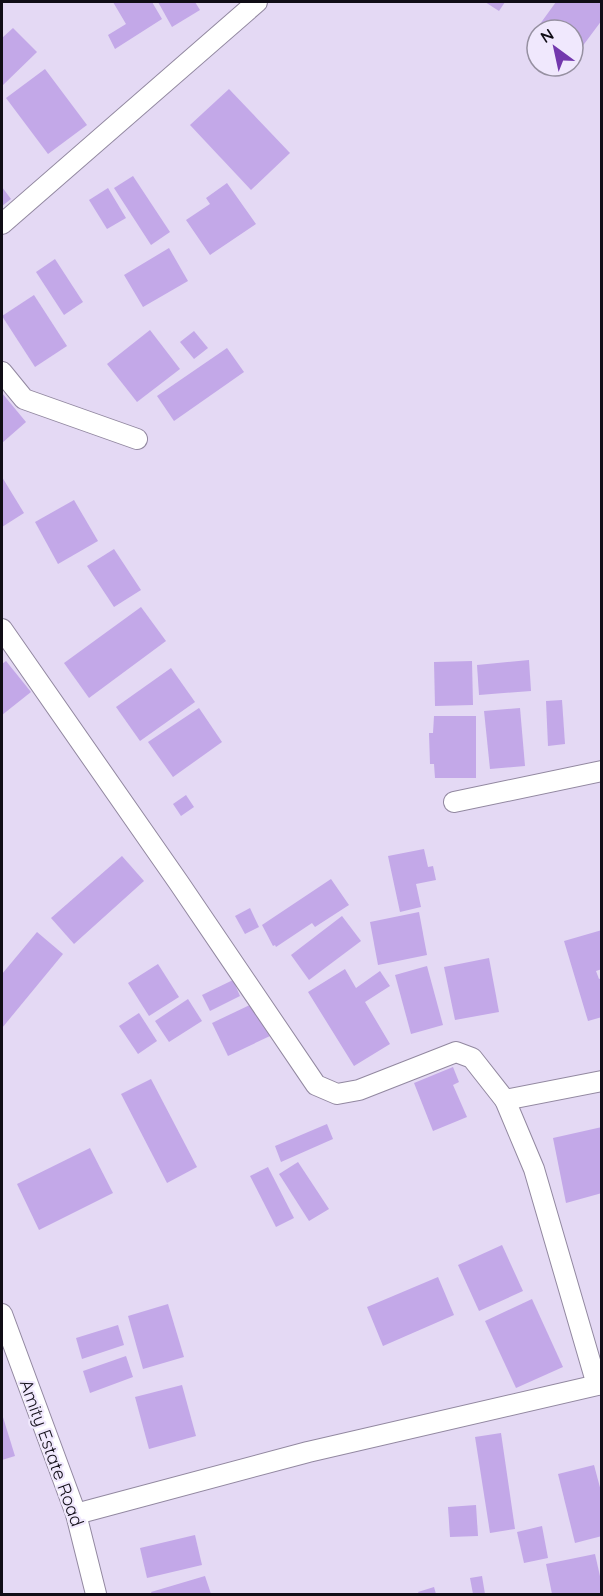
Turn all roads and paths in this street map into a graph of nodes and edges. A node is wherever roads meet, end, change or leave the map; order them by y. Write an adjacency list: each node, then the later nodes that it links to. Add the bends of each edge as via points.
1 (257, 2): 2 (street)
2 (2, 225)
3 (2, 372): 4 (street, via 24,399)
4 (137, 439)
5 (2, 629): 9 (street, via 316,1085 337,1094 359,1090 456,1052 472,1058)
6 (602, 771): 7 (street)
7 (453, 802)
8 (602, 1081): 9 (street)
9 (505, 1100): 11 (street, via 534,1169)
10 (2, 1314): 12 (street, Amity Estate Road)
11 (599, 1385): 12 (street, via 308,1452)
12 (76, 1514): 13 (street, Amity Estate Road)
13 (96, 1594)

